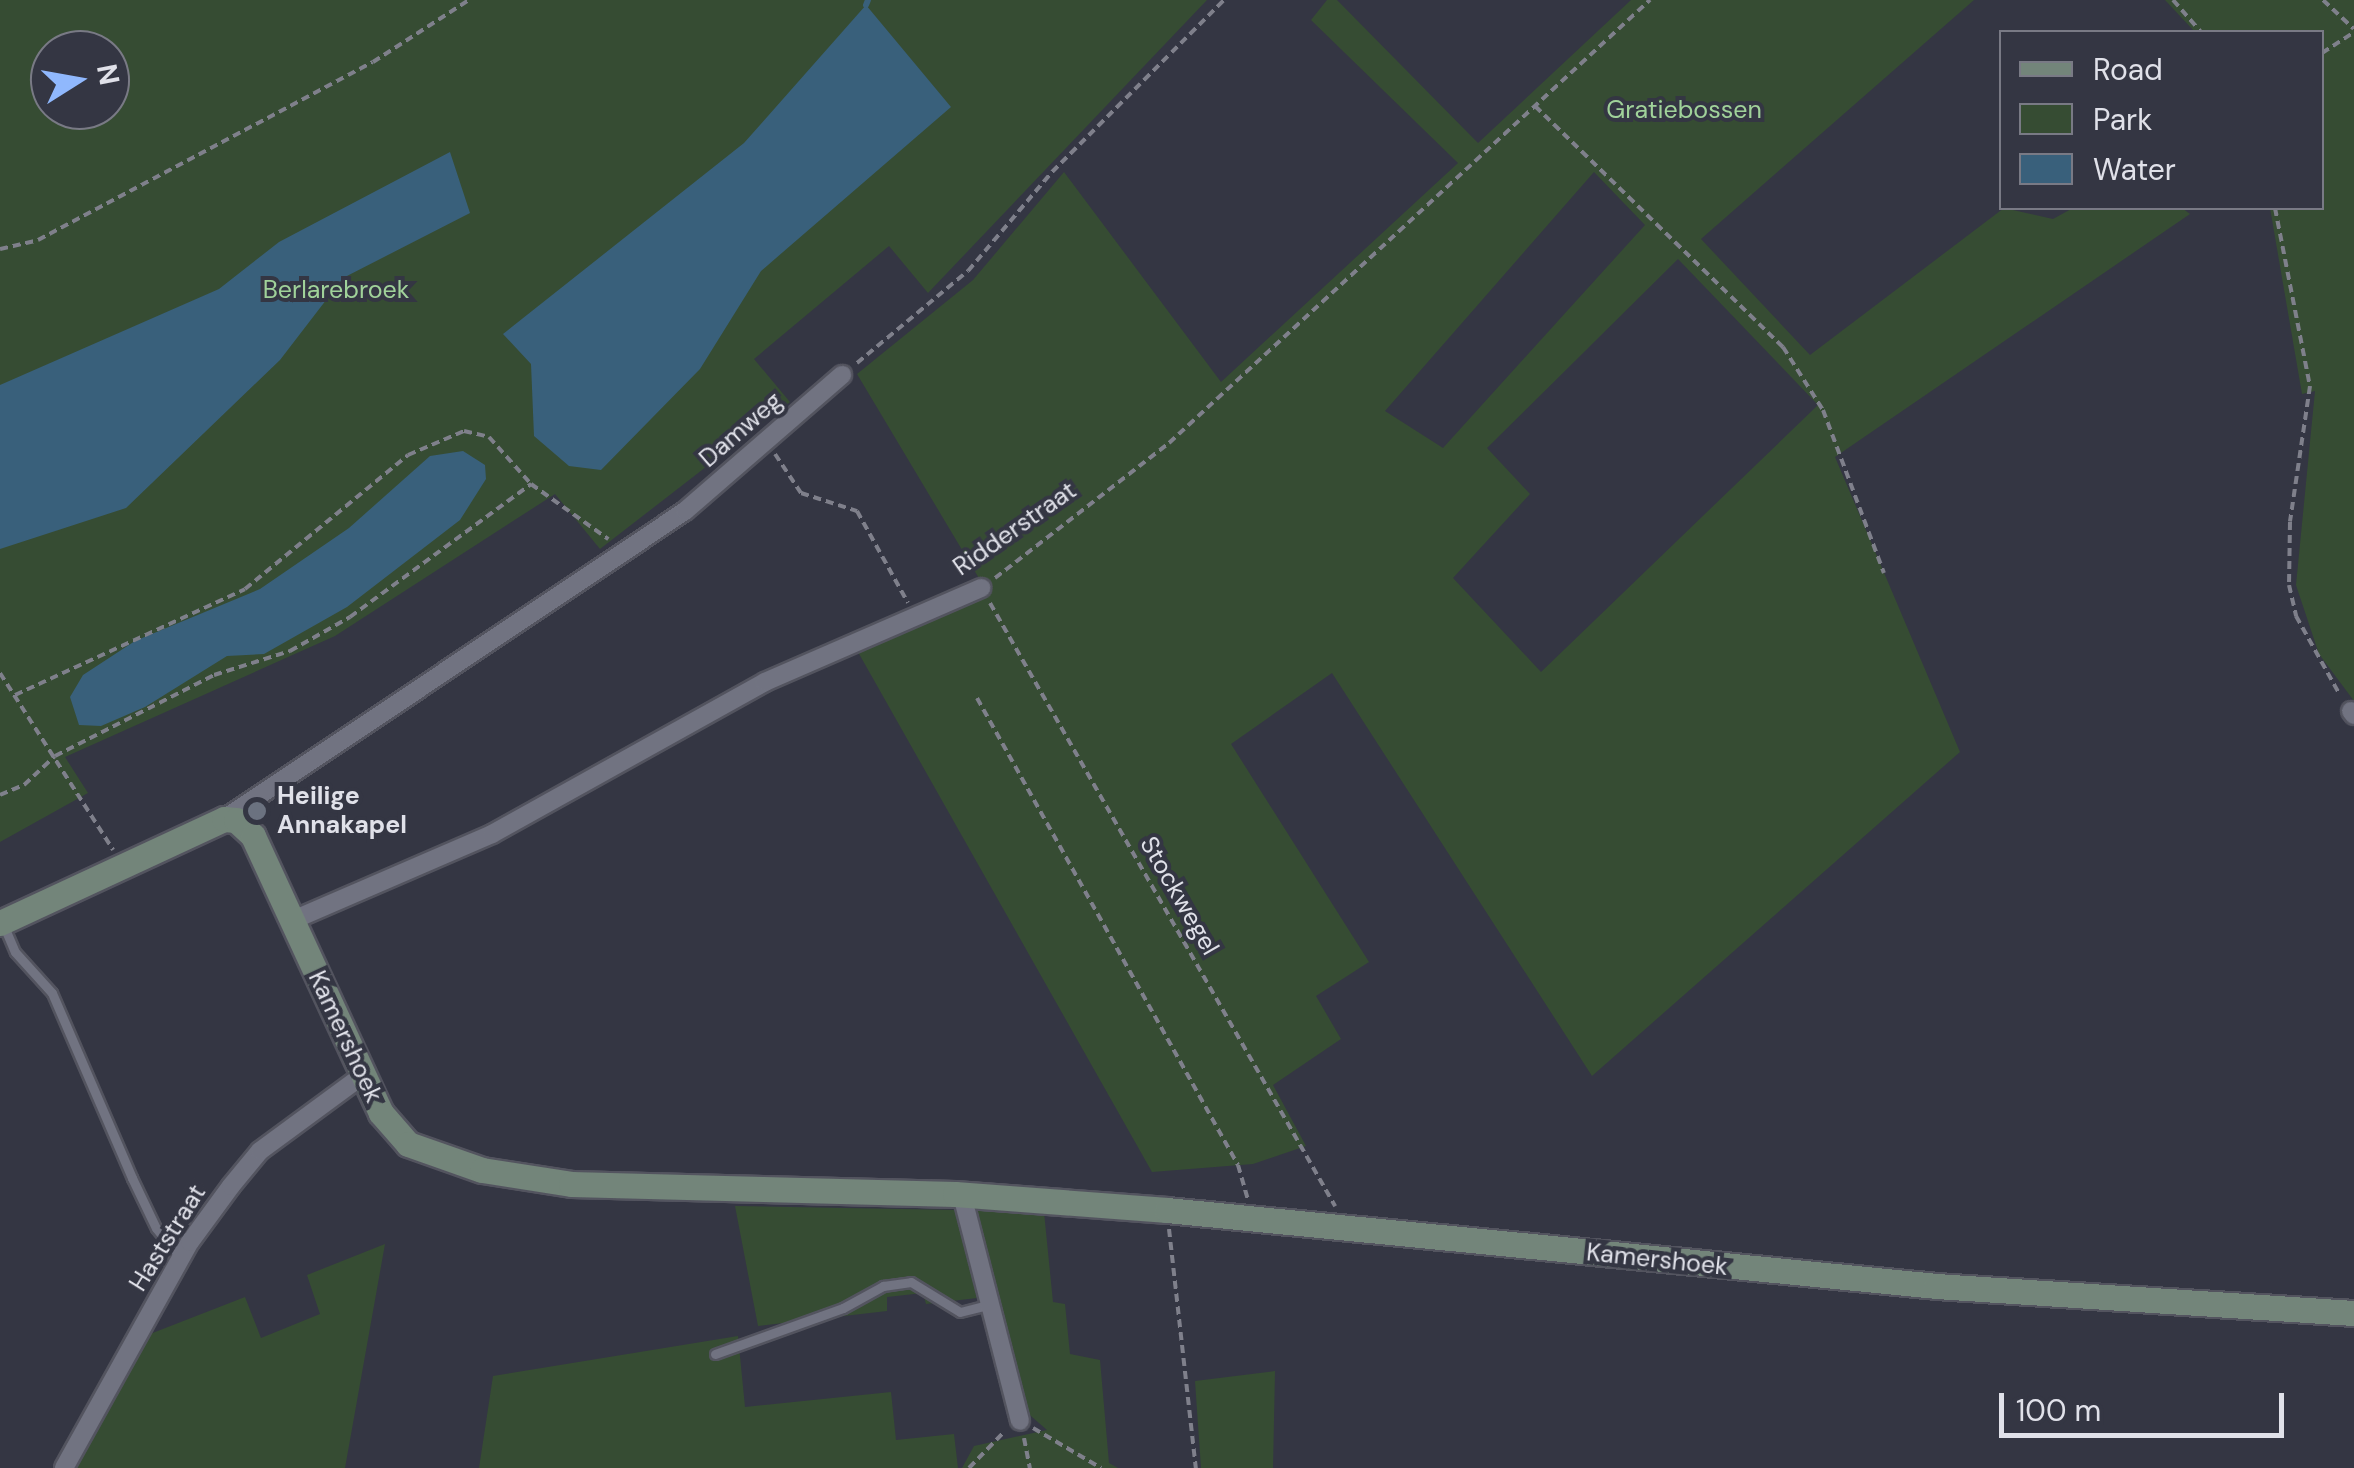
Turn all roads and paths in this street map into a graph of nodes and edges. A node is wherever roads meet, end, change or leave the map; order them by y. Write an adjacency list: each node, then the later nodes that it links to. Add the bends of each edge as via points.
1 (469, 0): 11 (path, via 373,62 38,240)
2 (1224, 0): 12 (path, via 1052,172 968,271)
3 (1650, 0): 9 (path, Ridderstraat)
4 (2174, 0): 6 (path)
5 (2322, 0): 7 (path)
6 (2199, 30)
7 (2354, 30): 8 (path)
8 (2324, 52)
9 (1535, 106): 16 (path, via 1783,347 1823,410); 17 (path, Ridderstraat, via 1169,443)
10 (2275, 210): 22 (path, via 2310,386 2288,537 2289,585 2315,656)
11 (0, 249)
12 (842, 375): 13 (street, Damweg)
13 (767, 442): 15 (street, Damweg); 18 (path, via 801,493 857,512)
14 (531, 484): 15 (path, via 600,528); 20 (path, via 489,438 464,431 448,436 382,474 245,589); 23 (path, via 350,617 290,650 214,675)
15 (620, 554): 25 (street, Damweg)
16 (1884, 573)
17 (981, 588): 18 (street, Ridderstraat); 33 (path, Stockwegel, via 1323,1176)
18 (916, 618): 27 (street, Ridderstraat, via 766,682 492,834)
19 (0, 673): 20 (path)
20 (15, 696): 23 (path)
21 (977, 698): 32 (path, via 1238,1165)
22 (2353, 713)
23 (55, 756): 24 (path, via 24,786); 26 (path)
24 (0, 796)
25 (224, 819): 26 (street); 27 (street, Kamershoek, via 248,828)
26 (123, 868): 28 (street)
27 (291, 921): 29 (street, Kamershoek)
28 (1, 922): 34 (lane, via 16,952 52,993 140,1195)
29 (362, 1075): 30 (street, Kamershoek, via 381,1113 408,1144 482,1170 571,1184); 34 (street, Haststraat, via 260,1151)
30 (962, 1194): 31 (street, Kamershoek); 35 (street)
31 (1166, 1210): 32 (street, Kamershoek); 43 (path)
32 (1254, 1216): 33 (street, Kamershoek)
33 (1342, 1224): 36 (street, Kamershoek, via 1936,1286)
34 (181, 1258): 39 (street, Haststraat)
35 (988, 1305): 37 (lane, via 960,1312 911,1282 883,1286 842,1308); 38 (street)
36 (2354, 1312)
37 (715, 1354)
38 (1020, 1420): 40 (path, via 986,1444); 41 (path); 42 (path)
39 (64, 1468)
40 (969, 1468)
41 (1030, 1468)
42 (1101, 1468)
43 (1196, 1468)

